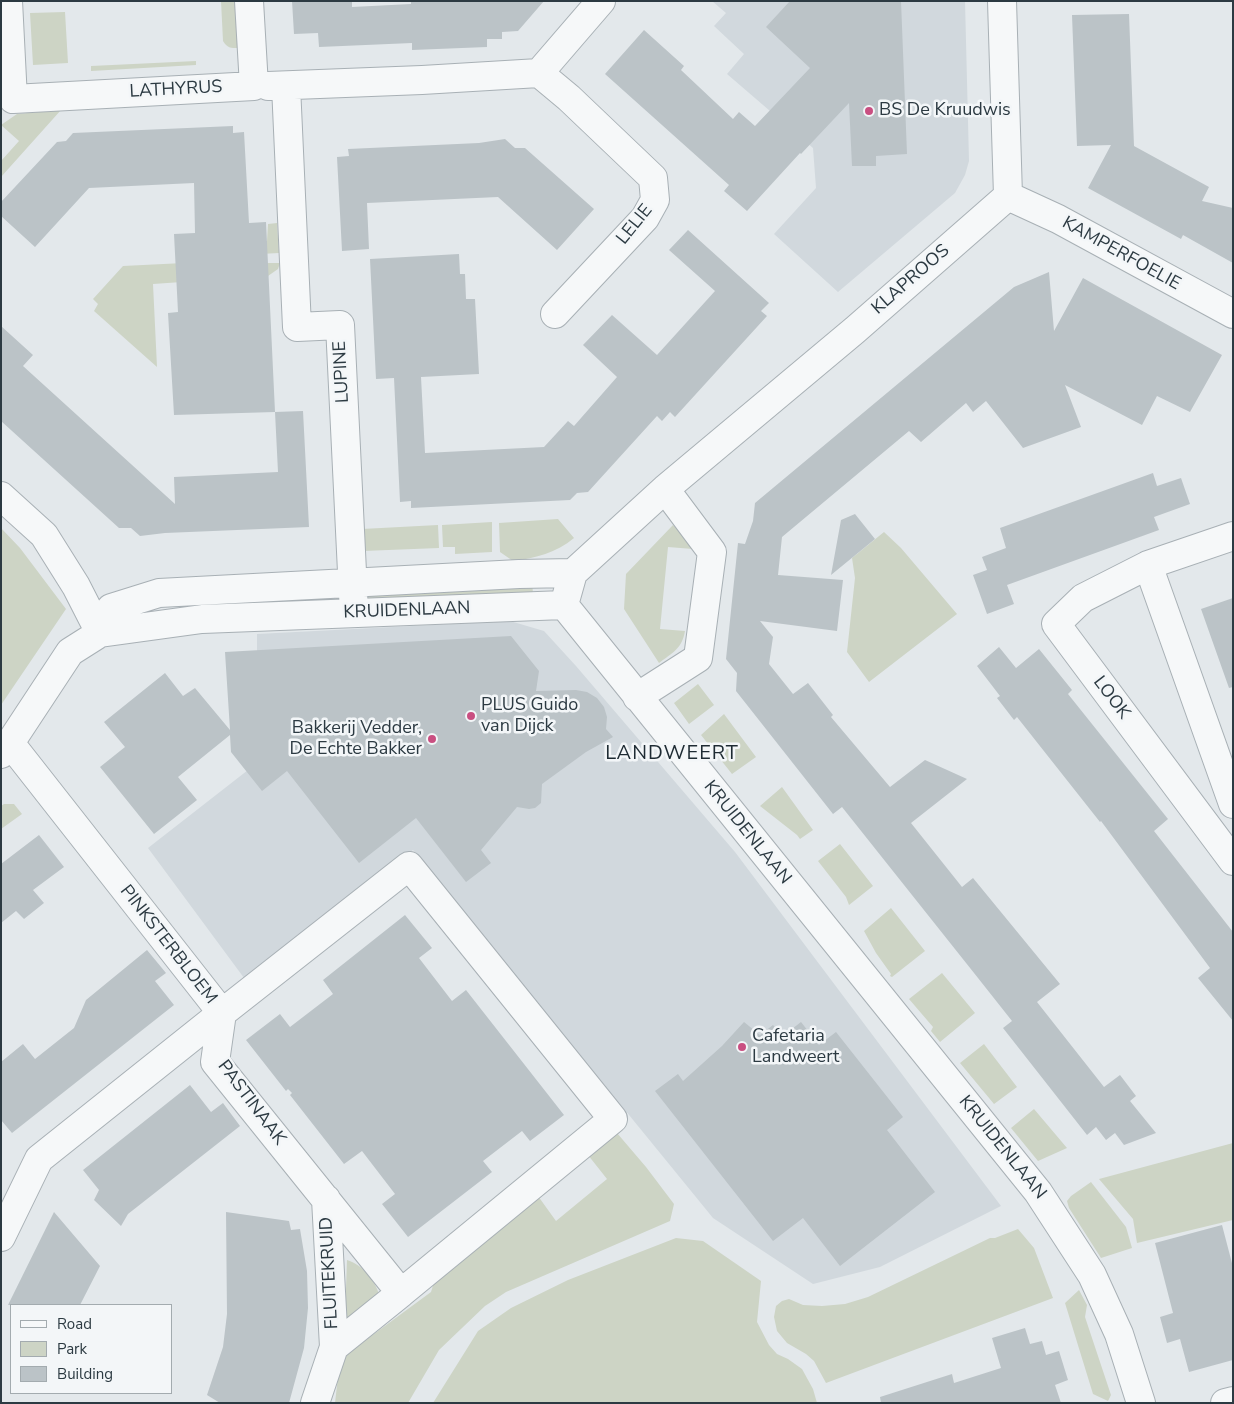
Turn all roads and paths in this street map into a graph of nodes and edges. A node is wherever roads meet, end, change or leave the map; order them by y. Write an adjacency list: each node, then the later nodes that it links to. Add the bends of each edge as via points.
1 (8, 1): 8 (street, LATHYRUS)
2 (249, 1): 6 (street)
3 (601, 1): 5 (street)
4 (1002, 1): 9 (street)
5 (539, 73): 7 (street); 10 (street, LELIE, via 653,178 656,200 645,218)
6 (254, 86): 7 (street); 8 (street, LATHYRUS)
7 (286, 86): 17 (street, LUPINE, via 297,327 340,325)
8 (7, 105)
9 (1008, 196): 11 (street, KAMPERFOELIE, via 1058,219); 12 (street, KLAPROOS)
10 (555, 314)
11 (1233, 314)
12 (665, 489): 16 (street, KLAPROOS); 21 (street, via 712,552 698,658)
13 (1, 496): 20 (street, via 44,535)
14 (1233, 536): 15 (street, LOOK)
15 (1148, 565): 23 (street); 24 (street, LOOK, via 1083,598 1056,624)
16 (573, 573): 17 (street, KRUIDENLAAN); 18 (street)
17 (352, 582): 19 (street, LUPINE); 20 (street, KRUIDENLAAN, via 159,593 111,608)
18 (564, 604): 19 (street, KRUIDENLAAN); 21 (street, KRUIDENLAAN)
19 (354, 613): 20 (street, KRUIDENLAAN, via 202,619)
20 (100, 633): 22 (street, via 70,652)
21 (637, 697): 32 (street, KRUIDENLAAN, via 1047,1206 1092,1275 1119,1334)
22 (6, 749): 25 (street, PINKSTERBLOEM)
23 (1233, 804)
24 (1233, 862)
25 (222, 1013): 26 (street, PASTINAAK, via 215,1062); 27 (street, PINKSTERBLOEM, via 40,1159); 28 (street, via 409,866 615,1122)
26 (326, 1199): 28 (street, PASTINAAK); 29 (street, FLUITEKRUID)
27 (1, 1237)
28 (401, 1292): 29 (street, FLUITEKRUID)
29 (334, 1348): 31 (street, FLUITEKRUID)
30 (1233, 1401): 33 (street)
31 (315, 1403)
32 (1141, 1403)
33 (1225, 1403)

